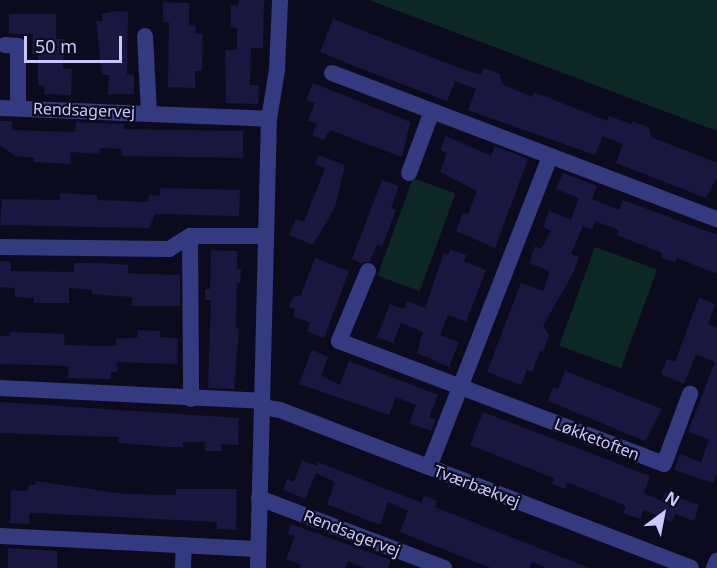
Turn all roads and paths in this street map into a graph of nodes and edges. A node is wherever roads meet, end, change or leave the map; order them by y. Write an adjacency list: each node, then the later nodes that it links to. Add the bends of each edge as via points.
1 (280, 0): 9 (street, via 277,70)
2 (146, 36): 8 (street, Rendsagervej)
3 (5, 45): 6 (street, Rendsagervej, via 18,46)
4 (332, 74): 7 (street)
5 (0, 108): 6 (street, Rendsagervej)
6 (18, 108): 8 (street, Rendsagervej)
7 (432, 111): 10 (street); 11 (street)
8 (149, 112): 9 (street, Rendsagervej)
9 (269, 118): 14 (street)
10 (550, 156): 12 (street); 17 (street)
11 (409, 173)
12 (717, 219)
13 (190, 236): 14 (street); 15 (street, via 169,249); 20 (street)
14 (265, 236): 21 (street)
15 (0, 247)
16 (368, 271): 17 (street, Løkketoften, via 339,341)
17 (461, 387): 19 (street, Løkketoften, via 664,464); 22 (street)
18 (0, 388): 20 (street)
19 (690, 394)
20 (190, 399): 21 (street)
21 (262, 404): 22 (street, Tværbækvej); 23 (street)
22 (429, 467): 31 (street, Tværbækvej)
23 (259, 498): 26 (street); 30 (street, Rendsagervej)
24 (1, 536): 25 (street)
25 (184, 545): 26 (street); 28 (street)
26 (258, 549): 29 (street)
27 (717, 561): 32 (street)
28 (183, 568)
29 (258, 568)
30 (444, 568)
31 (691, 568)
32 (714, 568)

